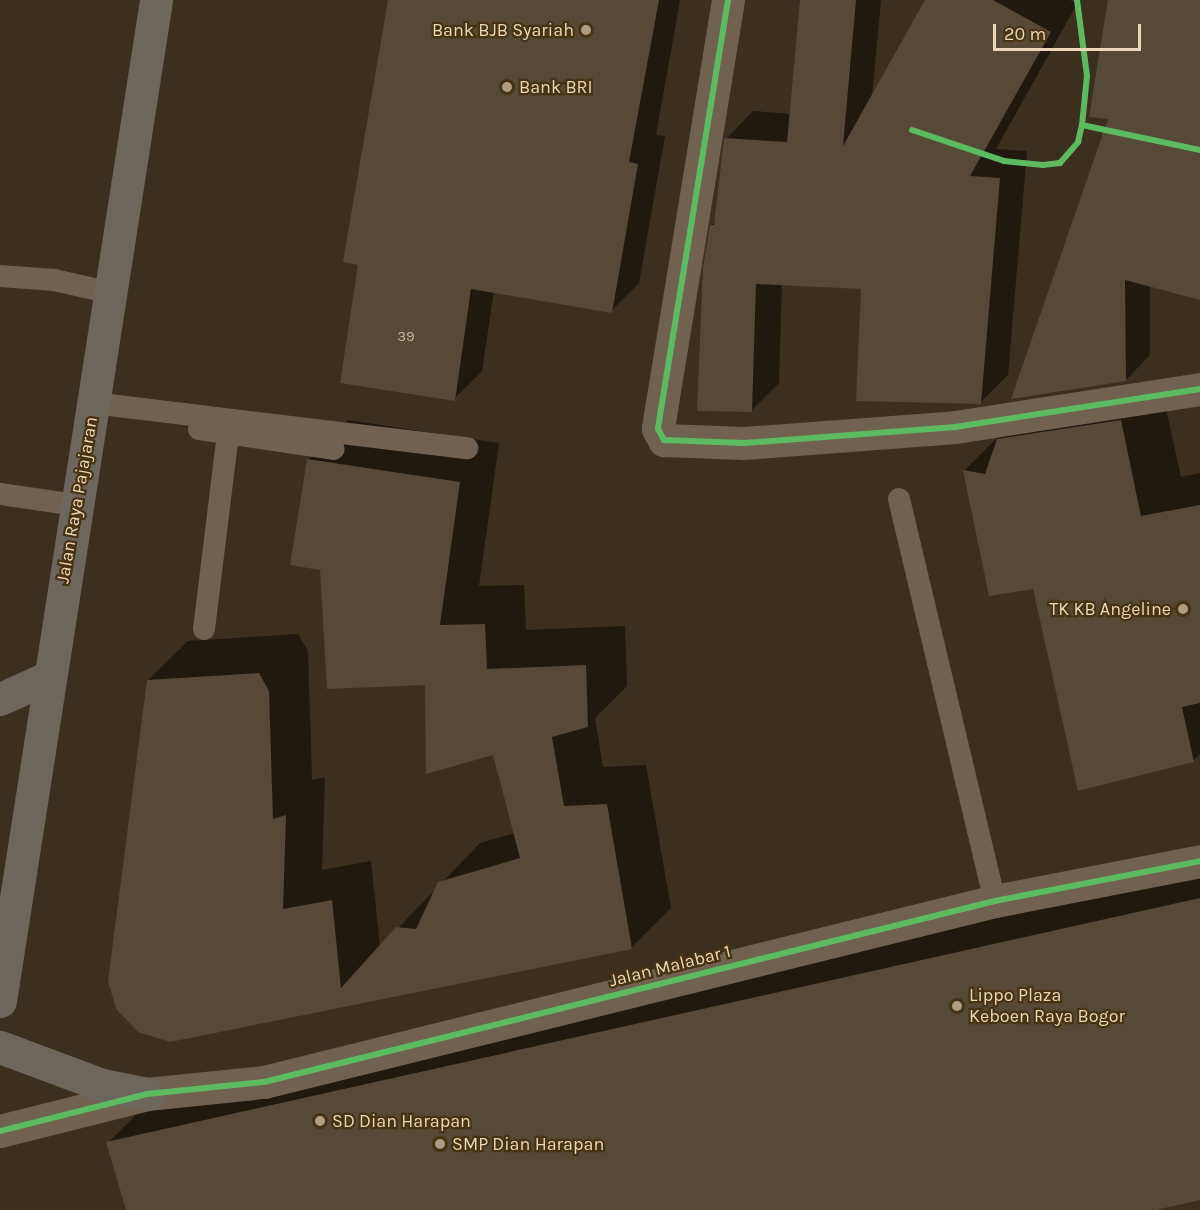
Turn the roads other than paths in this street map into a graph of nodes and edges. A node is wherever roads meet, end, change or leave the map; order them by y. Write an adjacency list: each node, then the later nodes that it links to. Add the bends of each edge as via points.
1 (156, 0): 4 (highway, Jalan Raya Pajajaran)
2 (728, 0): 5 (street, via 658,429 664,440 744,443 955,427)
3 (0, 276): 4 (lane, via 54,280)
4 (111, 293): 6 (highway, Jalan Raya Pajajaran)
5 (1200, 389)
6 (92, 410): 7 (lane); 8 (lane); 12 (highway, Jalan Raya Pajajaran)
7 (228, 434): 9 (lane); 13 (lane)
8 (467, 448)
9 (334, 449)
10 (0, 494): 12 (lane)
11 (899, 499): 17 (lane)
12 (75, 505): 14 (highway, Jalan Raya Pajajaran)
13 (204, 629)
14 (47, 678): 15 (highway); 18 (highway, Jalan Raya Pajajaran)
15 (0, 699)
16 (1200, 861): 17 (street, Jalan Malabar 1)
17 (995, 901): 20 (street, Jalan Malabar 1, via 264,1082)
18 (0, 1001)
19 (0, 1047): 20 (highway, via 102,1085)
20 (147, 1094): 21 (street, Jalan Malabar 1)
21 (0, 1131)

